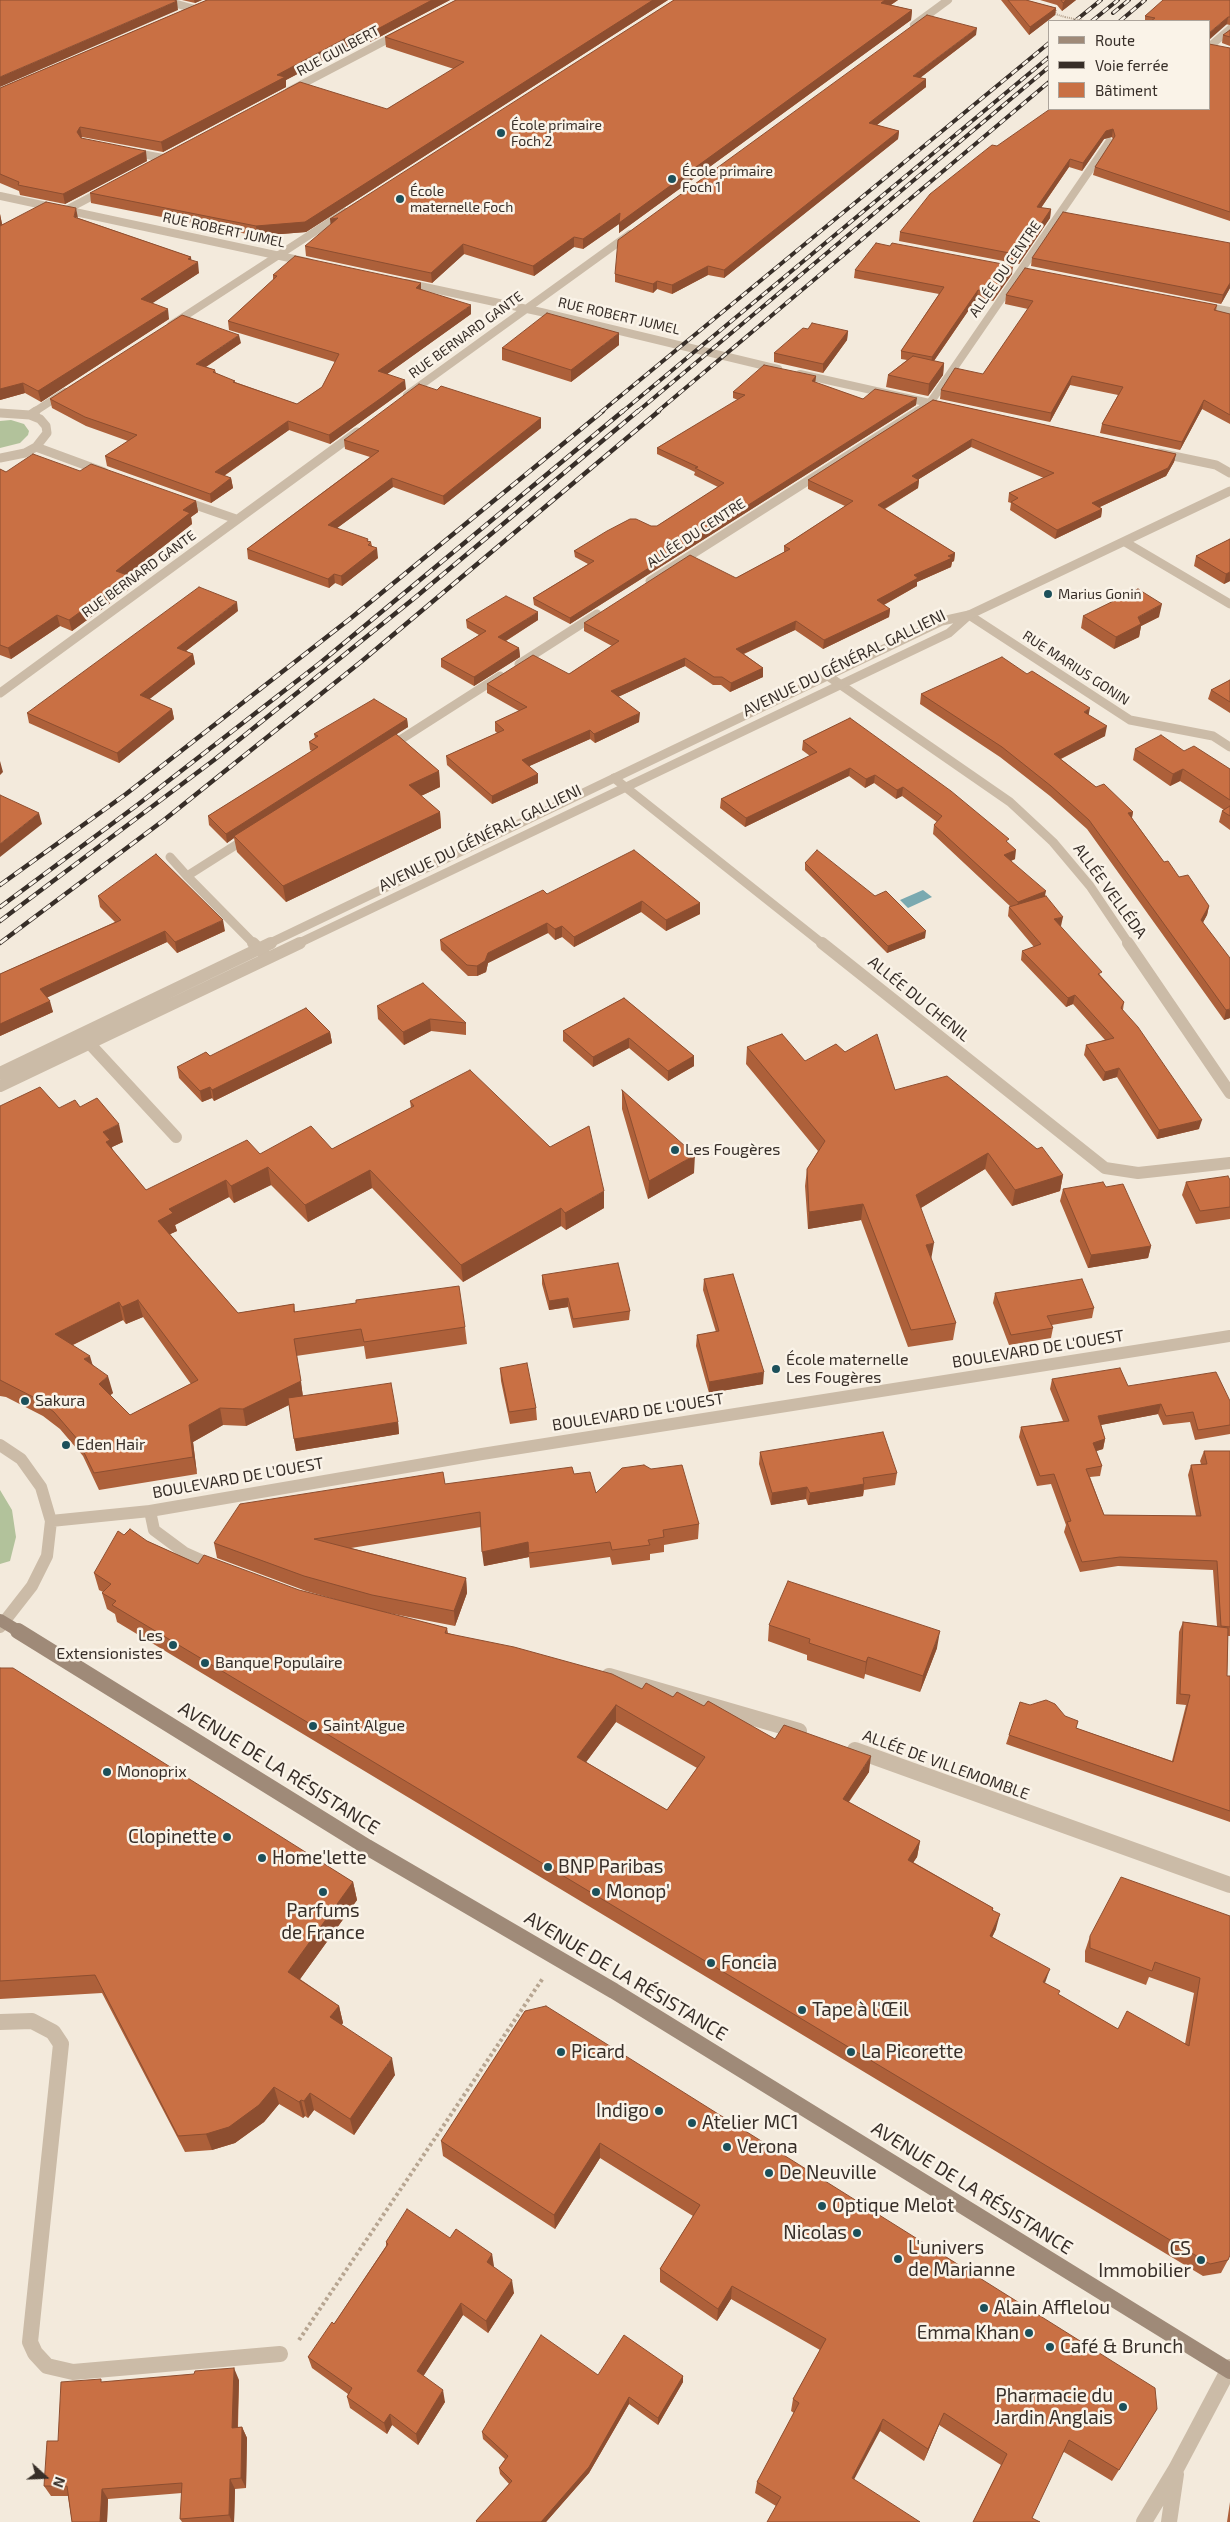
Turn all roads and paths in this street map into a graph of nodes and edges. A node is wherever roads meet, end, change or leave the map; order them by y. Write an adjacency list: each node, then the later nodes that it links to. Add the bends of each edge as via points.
1 (162, 0): 4 (street, via 198,8)
2 (948, 0): 7 (street)
3 (1056, 10): 5 (path, bridge, via 1056,14)
4 (186, 13)
5 (1079, 20)
6 (409, 28): 10 (street, RUE GUILBERT)
7 (908, 29)
8 (1230, 29): 9 (street)
9 (1212, 47)
10 (286, 93)
11 (1109, 142): 26 (street, ALLÉE DU CENTRE)
12 (119, 149): 14 (street)
13 (171, 154): 14 (street)
14 (162, 158): 15 (street)
15 (154, 163)
16 (111, 186): 20 (street)
17 (0, 196): 19 (street, RUE ROBERT JUMEL)
18 (356, 205): 23 (street)
19 (47, 206): 20 (street, RUE ROBERT JUMEL); 21 (street)
20 (66, 210): 23 (street, RUE ROBERT JUMEL)
21 (38, 211)
22 (636, 229): 29 (street, RUE BERNARD GANTE)
23 (279, 256): 24 (street, RUE ROBERT JUMEL); 31 (street)
24 (313, 263)
25 (1011, 268): 26 (street)
26 (1025, 271): 34 (street, ALLÉE DU CENTRE)
27 (401, 282): 29 (street, RUE ROBERT JUMEL)
28 (1191, 304): 30 (street)
29 (526, 309): 33 (street, RUE BERNARD GANTE); 34 (street, RUE ROBERT JUMEL)
30 (1230, 311)
31 (161, 331)
32 (77, 385): 36 (street)
33 (397, 402)
34 (934, 404): 47 (street, ALLÉE DU CENTRE)
35 (0, 413): 36 (street)
36 (30, 415): 38 (street, via 46,426 47,433)
37 (365, 426): 45 (street, RUE BERNARD GANTE)
38 (36, 447): 40 (street, via 25,453); 42 (street)
39 (1149, 450): 41 (street, via 1216,465)
40 (0, 458)
41 (1230, 473)
42 (115, 476)
43 (1228, 493): 46 (street, AVENUE DU GÉNÉRAL GALLIENI)
44 (170, 496): 45 (street)
45 (236, 519): 53 (street, RUE BERNARD GANTE)
46 (1125, 542): 48 (street); 50 (street, AVENUE DU GÉNÉRAL GALLIENI)
47 (638, 589)
48 (1230, 604)
49 (604, 610): 55 (street)
50 (969, 615): 51 (street, AVENUE DU GÉNÉRAL GALLIENI, via 942,621); 52 (street, AVENUE DU GÉNÉRAL GALLIENI, via 949,632); 54 (street, RUE MARIUS GONIN, via 1130,720 1213,736)
51 (828, 676): 52 (street, ALLÉE VELLÉDA); 56 (street, AVENUE DU GÉNÉRAL GALLIENI)
52 (840, 684): 57 (street, AVENUE DU GÉNÉRAL GALLIENI); 66 (street, ALLÉE VELLÉDA, via 1010,802 1053,842 1090,886)
53 (0, 693)
54 (1230, 747)
55 (379, 753)
56 (614, 778): 57 (street, ALLÉE DU CHENIL); 61 (street, AVENUE DU GÉNÉRAL GALLIENI)
57 (626, 787): 62 (street, AVENUE DU GÉNÉRAL GALLIENI); 68 (street, ALLÉE DU CHENIL, via 1105,1168 1138,1173)
58 (262, 828): 60 (street)
59 (170, 857): 60 (street)
60 (187, 876): 61 (street)
61 (259, 949): 62 (street); 64 (street, AVENUE DU GÉNÉRAL GALLIENI)
62 (268, 958): 63 (street, AVENUE DU GÉNÉRAL GALLIENI)
63 (89, 1043): 65 (street, AVENUE DU GÉNÉRAL GALLIENI); 67 (street)
64 (0, 1073)
65 (0, 1086)
66 (1230, 1093)
67 (176, 1137)
68 (1230, 1163)
69 (1230, 1336): 71 (street, BOULEVARD DE L'OUEST, via 482,1454)
70 (0, 1445): 72 (street, via 20,1459 41,1487)
71 (150, 1511): 72 (street, BOULEVARD DE L'OUEST); 73 (street, via 154,1530 185,1553)
72 (50, 1521): 74 (street, via 47,1556 32,1586)
73 (226, 1570)
74 (2, 1623): 79 (main road, AVENUE DE LA RÉSISTANCE, via 367,1847)
75 (594, 1672): 76 (street)
76 (810, 1734)
77 (842, 1746): 78 (street, ALLÉE DE VILLEMOMBLE)
78 (1230, 1885)
79 (557, 1957): 81 (path, via 295,2345); 82 (main road, AVENUE DE LA RÉSISTANCE)
80 (0, 2022): 81 (street, via 32,2021 52,2032 61,2044 30,2342 34,2353 47,2366 73,2372)
81 (280, 2354)
82 (1230, 2369): 83 (street)
83 (1176, 2468): 84 (street); 85 (street)
84 (1144, 2522)
85 (1169, 2522)

